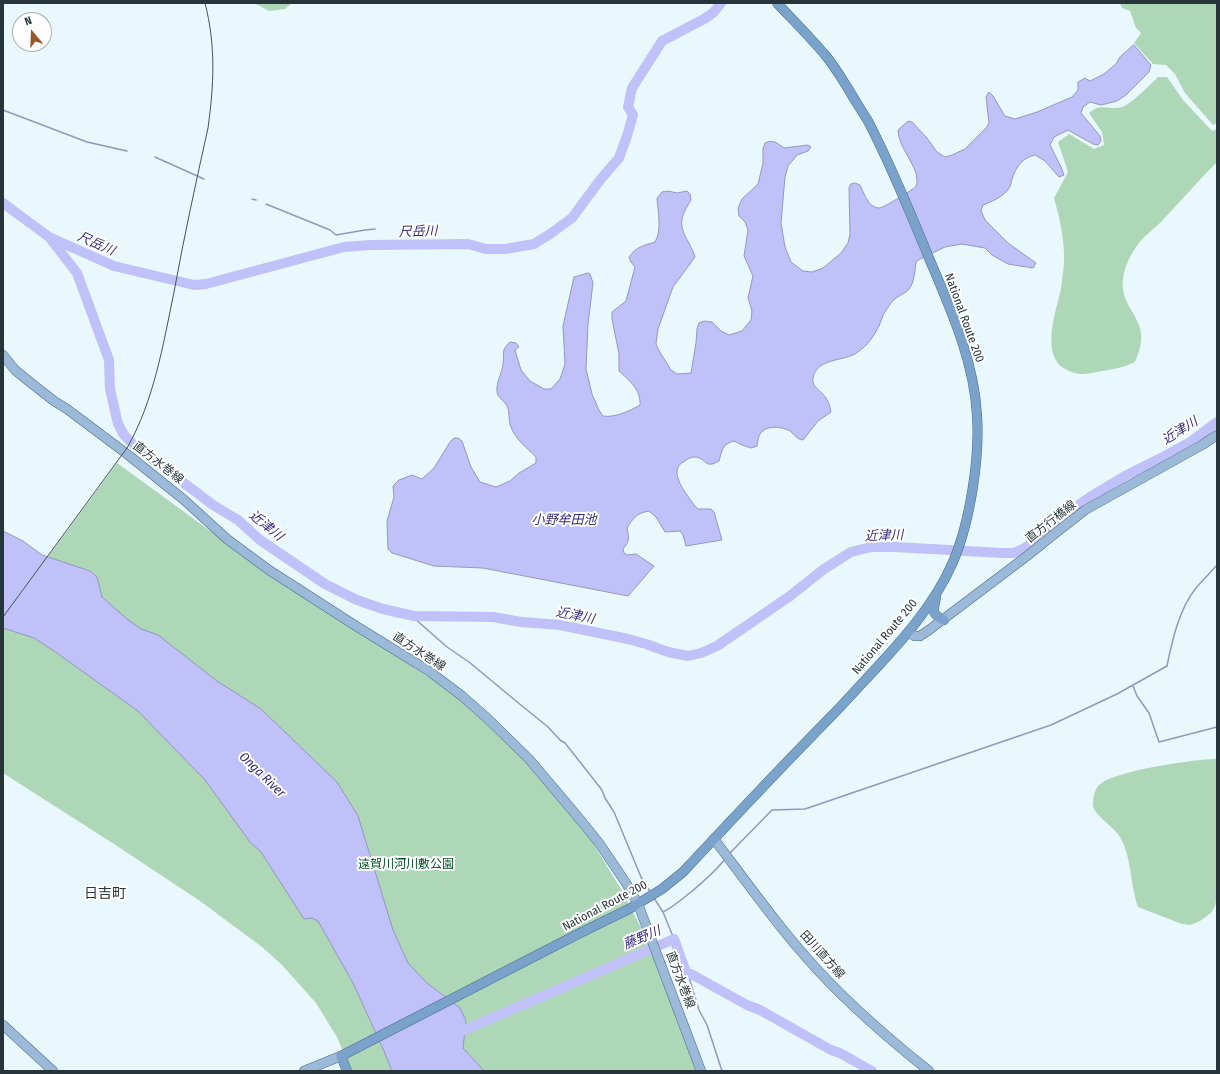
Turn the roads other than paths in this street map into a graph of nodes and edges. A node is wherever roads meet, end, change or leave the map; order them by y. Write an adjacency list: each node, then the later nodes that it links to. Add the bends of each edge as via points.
1 (777, 3): 4 (highway, National Route 200, via 826,56 868,121 898,183 946,298 970,369 977,415 974,475 969,509 959,544 953,562)
2 (3, 356): 8 (main road, 直方水巻線, via 15,370 127,454 233,544 315,600 429,671 462,696 529,759 599,843)
3 (1217, 435): 5 (main road, 直方行橋線, via 1086,510)
4 (938, 589): 5 (highway, via 933,608 937,617); 6 (highway, National Route 200)
5 (944, 620): 6 (main road, 直方行橋線, via 920,636 914,636)
6 (909, 631): 7 (highway, National Route 200)
7 (712, 841): 8 (highway, National Route 200, via 683,872); 15 (main road, 田川直方線, via 764,914 804,964 863,1022); 16 (main road, 田川直方線, via 828,982 887,1037)
8 (638, 904): 10 (highway, National Route 200); 14 (main road, 直方水巻線)
9 (3, 1025): 11 (main road)
10 (344, 1055): 12 (main road); 13 (highway)
11 (53, 1071)
12 (304, 1071)
13 (346, 1071)
14 (701, 1071)
15 (922, 1071)
16 (929, 1071)

